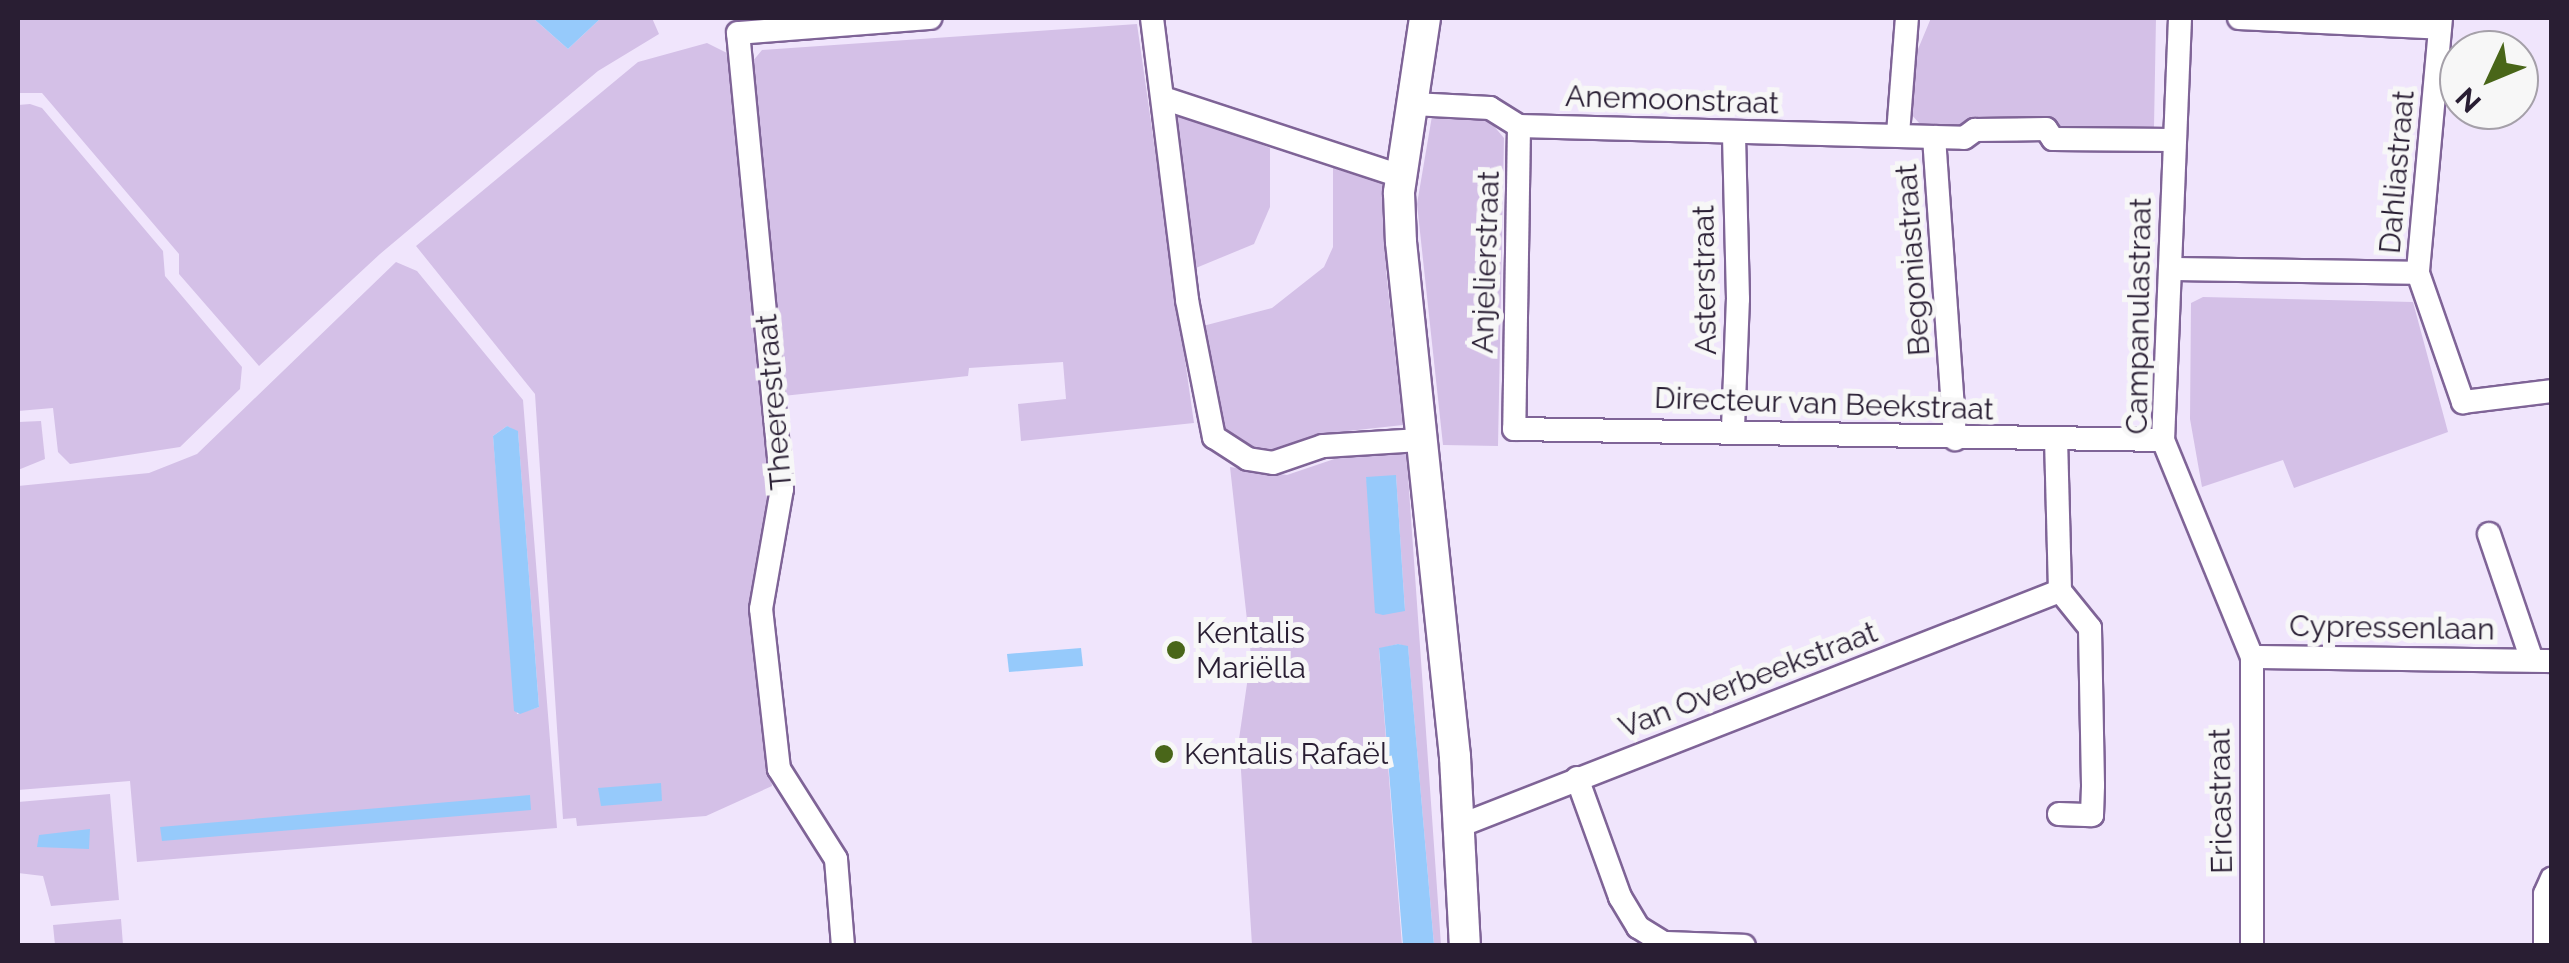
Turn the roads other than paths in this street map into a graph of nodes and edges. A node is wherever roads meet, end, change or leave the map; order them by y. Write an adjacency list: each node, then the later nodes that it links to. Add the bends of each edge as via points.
1 (930, 18): 33 (street, Theerestraat, via 738,32 782,489 761,609 777,752 779,769 836,860)
2 (1152, 18): 8 (street)
3 (1426, 18): 9 (main road)
4 (1907, 18): 12 (street)
5 (2180, 18): 14 (street, Campanulastraat)
6 (2239, 18): 7 (street)
7 (2440, 23): 17 (street, Dahliastraat)
8 (1163, 98): 15 (street); 22 (street, via 1187,300 1214,437 1248,459 1273,464 1323,446)
9 (1413, 104): 10 (street, Anemoonstraat, via 1490,108); 15 (main road)
10 (1520, 126): 11 (street, Anemoonstraat); 19 (street, Anjelierstraat)
11 (1734, 132): 12 (street, Anemoonstraat); 20 (street, Asterstraat)
12 (1898, 134): 13 (street, Anemoonstraat)
13 (1934, 138): 14 (street, via 2046,129 2053,139); 21 (street, Begoniastraat)
14 (2173, 140): 16 (street, Campanulastraat)
15 (1403, 178): 22 (main road, via 1401,242)
16 (2170, 269): 17 (street); 23 (street, Campanulastraat)
17 (2418, 273): 18 (street, Dahliastraat, via 2463,402)
18 (2552, 391)
19 (1512, 399): 20 (street, Directeur van Beekstraat, via 1514,429)
20 (1733, 428): 21 (street, Directeur van Beekstraat)
21 (1955, 439): 24 (street, Directeur van Beekstraat)
22 (1421, 440): 31 (main road)
23 (2163, 440): 24 (street, Directeur van Beekstraat); 27 (street, Campanulastraat)
24 (2056, 442): 26 (street)
25 (2489, 534): 28 (street, Cypressenlaan)
26 (2060, 592): 29 (street, Van Overbeekstraat); 30 (street, via 2090,628 2093,786 2092,815)
27 (2252, 656): 28 (street, Cypressenlaan); 36 (street, Ericastraat)
28 (2542, 660)
29 (1577, 778): 31 (street, Van Overbeekstraat); 35 (street, via 1620,898 1638,928 1664,943)
30 (2059, 814)
31 (1459, 826): 34 (main road)
32 (2552, 878): 37 (street, via 2545,894)
33 (843, 946)
34 (1466, 946)
35 (1744, 946)
36 (2252, 946)
37 (2545, 946)

